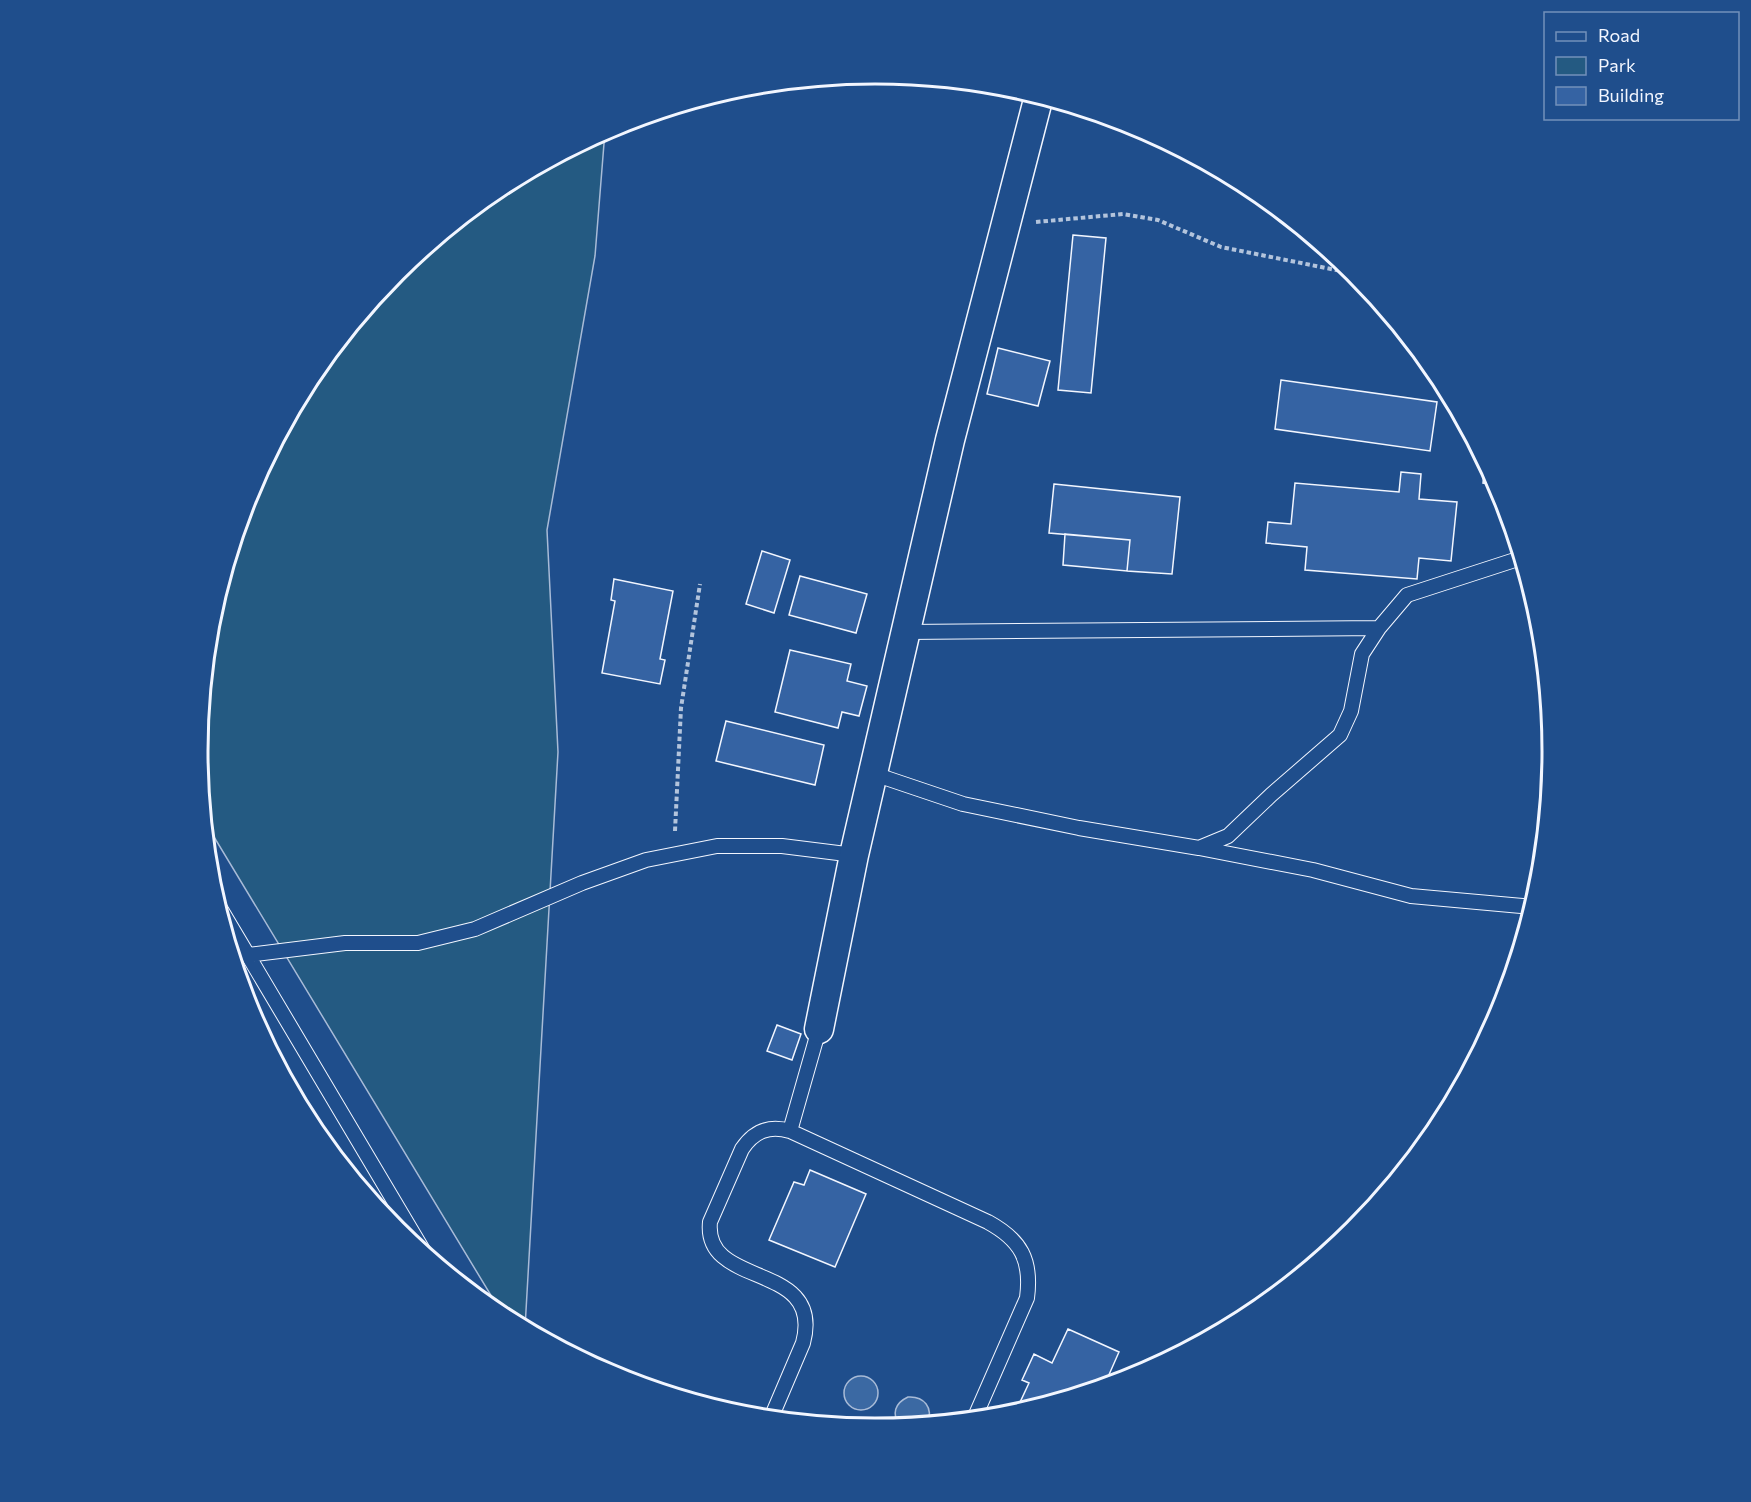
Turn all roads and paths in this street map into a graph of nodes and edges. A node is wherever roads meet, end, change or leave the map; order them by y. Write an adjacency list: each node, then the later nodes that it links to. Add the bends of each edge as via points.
1 (1037, 104): 2 (street)
2 (1006, 226): 3 (path, via 1123,214 1158,220 1221,247); 7 (street, via 950,440)
3 (1337, 270)
4 (1514, 560): 6 (lane, via 1407,595)
5 (700, 584): 10 (path, via 681,708 675,823)
6 (1379, 628): 7 (lane); 9 (lane, via 1362,654 1351,711 1340,735 1228,836)
7 (906, 632): 8 (street)
8 (874, 774): 9 (lane, via 963,804); 11 (street)
9 (1199, 848): 12 (lane, via 1314,870 1411,896)
10 (678, 853): 11 (lane, via 717,846 782,846); 14 (lane, via 582,883 475,929 418,943 345,943)
11 (854, 855): 15 (street)
12 (1524, 906)
13 (233, 929): 14 (lane)
14 (248, 955): 17 (lane)
15 (819, 1029): 16 (lane)
16 (790, 1131): 18 (lane, via 768,1129 748,1140 709,1233 717,1252 725,1259 782,1286 801,1305 806,1330 803,1342); 19 (lane, via 988,1222 1018,1245 1026,1261 1027,1298)
17 (411, 1229)
18 (774, 1410)
19 (978, 1410)

